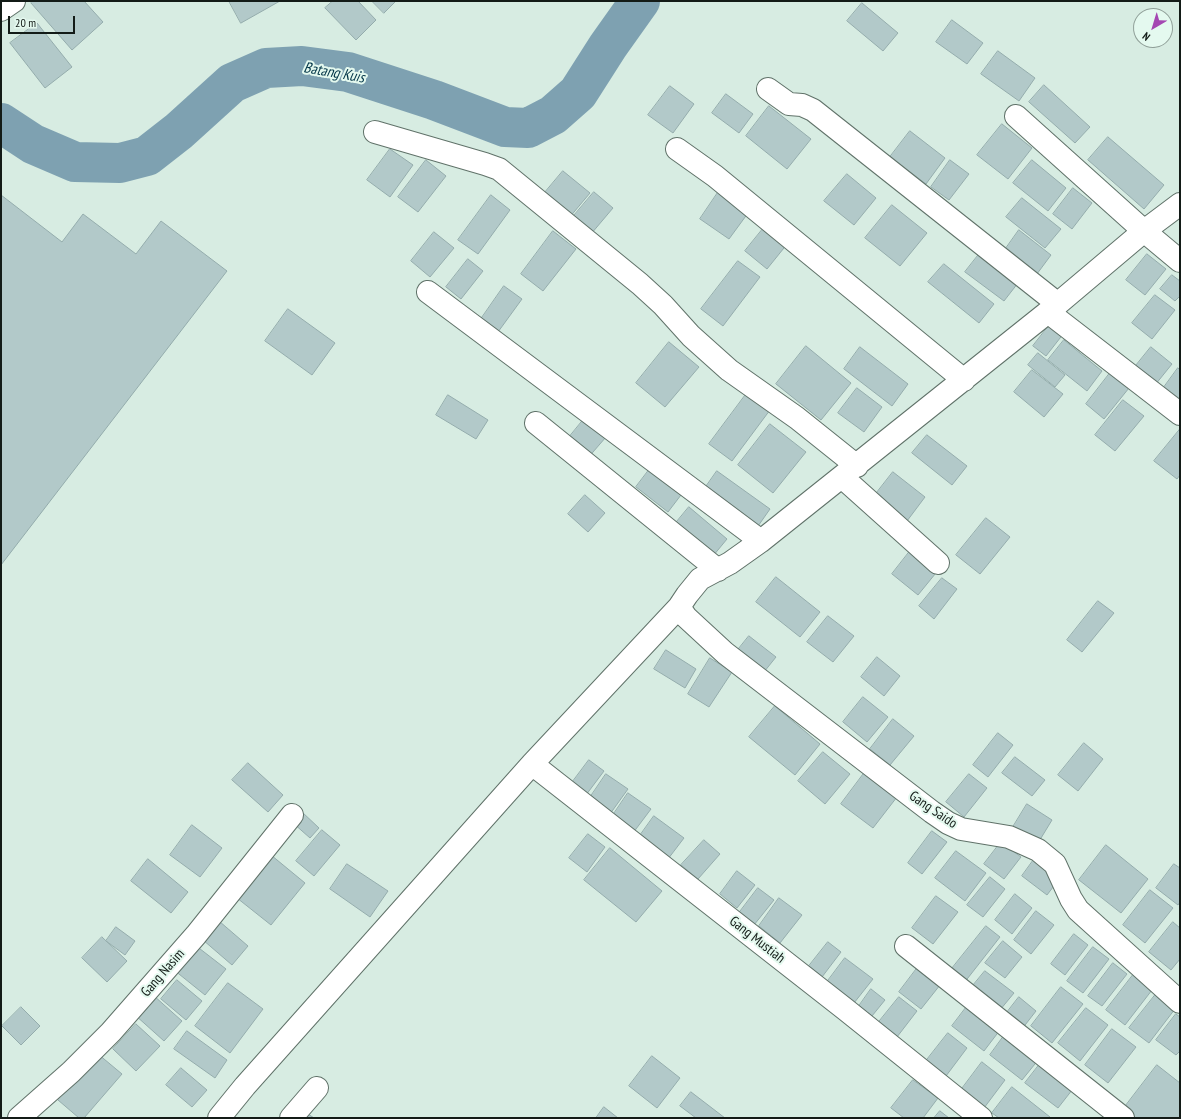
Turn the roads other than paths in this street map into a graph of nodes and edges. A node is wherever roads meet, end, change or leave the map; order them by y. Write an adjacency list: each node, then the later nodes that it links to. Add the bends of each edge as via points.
1 (14, 1): 2 (street)
2 (1, 10)
3 (768, 89): 11 (street, via 789,104 802,105 813,110)
4 (1016, 116): 8 (street)
5 (375, 132): 15 (street, via 499,170 640,284 729,370 797,418)
6 (677, 149): 12 (street, via 721,181)
7 (1180, 204): 8 (street)
8 (1144, 231): 9 (street); 11 (street)
9 (1180, 261)
10 (428, 292): 16 (street)
11 (1053, 308): 12 (street); 13 (street)
12 (964, 380): 15 (street)
13 (1180, 414)
14 (536, 423): 18 (street)
15 (849, 471): 16 (street); 17 (street)
16 (761, 541): 18 (street)
17 (938, 563)
18 (718, 570): 19 (street, via 700,579)
19 (679, 607): 20 (street); 23 (street, Gang Saido, via 686,617 725,653 948,823 961,829 1009,837 1029,845 1047,857 1055,864 1078,910)
20 (532, 764): 26 (street); 28 (street, Gang Mustiah)
21 (292, 815): 25 (street, Gang Nasim, via 196,935 111,1032)
22 (906, 946): 29 (street)
23 (1180, 1002)
24 (317, 1088): 27 (street)
25 (19, 1118)
26 (219, 1118)
27 (291, 1118)
28 (981, 1118)
29 (1123, 1118)

